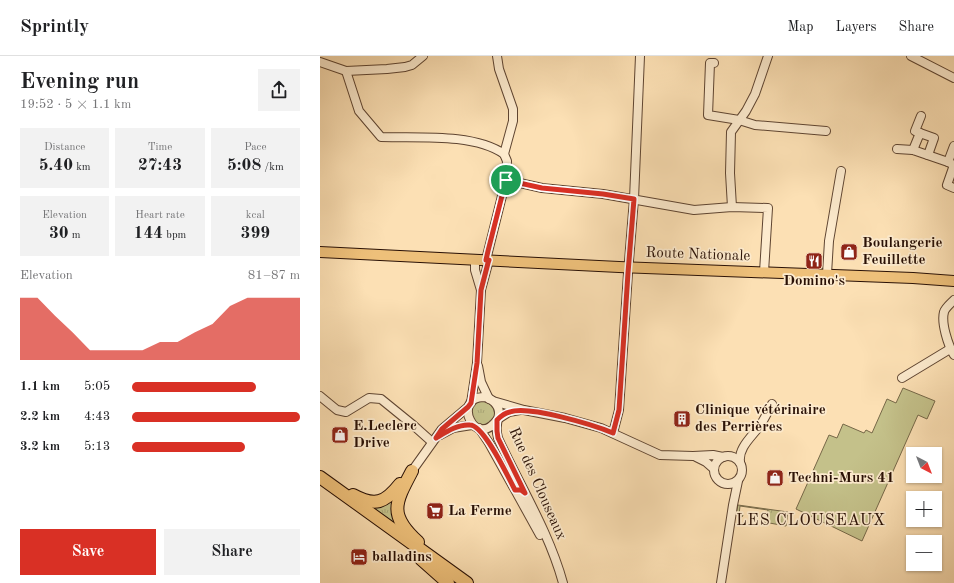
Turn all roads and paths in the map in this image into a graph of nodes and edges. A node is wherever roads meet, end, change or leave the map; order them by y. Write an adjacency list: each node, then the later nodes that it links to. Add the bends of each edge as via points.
1 (423, 56): 8 (street, via 405,68)
2 (497, 56): 17 (street, via 513,109 513,121)
3 (640, 56): 23 (street)
4 (768, 56): 11 (street, via 755,94)
5 (911, 56): 9 (street)
6 (320, 62): 8 (street)
7 (714, 63): 11 (street, via 710,63 708,115)
8 (346, 71): 17 (street, via 359,111 381,138 458,139 496,148)
9 (954, 78)
10 (921, 116): 13 (street, via 915,131)
11 (739, 120): 12 (street, via 755,125); 24 (street, via 731,132)
12 (826, 131)
13 (920, 133): 16 (street); 18 (street, via 934,138)
14 (954, 146): 19 (street)
15 (897, 149): 16 (street)
16 (913, 150): 18 (street)
17 (504, 154): 21 (street, via 507,161)
18 (928, 155): 19 (street)
19 (952, 164): 22 (street, via 947,185)
20 (841, 171): 30 (street, via 829,241)
21 (506, 180): 23 (street, via 542,188); 27 (street)
22 (954, 188)
23 (634, 199): 24 (street, via 694,210); 28 (street)
24 (732, 208): 29 (street, via 768,208)
25 (320, 252): 26 (main road, Route Nationale)
26 (475, 260): 27 (main road, Route Nationale); 32 (street)
27 (487, 260): 28 (main road, Route Nationale); 32 (street)
28 (628, 267): 29 (main road, Route Nationale); 44 (street, via 619,410)
29 (764, 272): 30 (main road, Route Nationale)
30 (827, 274): 31 (main road, Route Nationale)
31 (954, 281)
32 (481, 290): 35 (street)
33 (954, 300): 34 (street, via 944,311 944,322)
34 (952, 352): 36 (street)
35 (477, 363): 38 (street, via 481,382); 40 (street)
36 (902, 378)
37 (320, 396): 45 (street, via 338,410 346,412 369,398 381,399)
38 (491, 400): 40 (street, via 483,397); 41 (street); 42 (street, via 498,409)
39 (772, 404): 46 (street, via 762,423)
40 (470, 405): 43 (street, via 468,416); 45 (street, via 442,429)
41 (524, 410): 42 (street, via 509,412); 44 (street, via 582,422)
42 (497, 420): 43 (street, via 490,428); 55 (street, Rue des Clouseaux, via 498,438)
43 (476, 426): 45 (street, via 453,428); 55 (street, Rue des Clouseaux, via 489,443)
44 (613, 433): 47 (street, via 660,456)
45 (434, 440): 51 (street)
46 (743, 447): 48 (street); 49 (street, via 739,456)
47 (693, 456): 48 (street); 50 (street)
48 (726, 456): 49 (street, via 736,458); 50 (street, via 718,460)
49 (740, 462): 52 (street, via 743,470)
50 (714, 469): 54 (street, via 715,477)
51 (412, 471): 53 (highway, via 395,491 382,501 368,502); 60 (highway, via 396,506 401,521 416,540)
52 (738, 481): 54 (street); 56 (street)
53 (322, 482): 57 (highway); 60 (highway)
54 (726, 485): 56 (street)
55 (517, 493): 61 (street, Rue des Clouseaux, via 555,559)
56 (733, 505): 62 (street)
57 (421, 559): 58 (highway); 59 (highway)
58 (448, 583)
59 (454, 583)
60 (468, 583)
61 (563, 583)
62 (721, 583)

